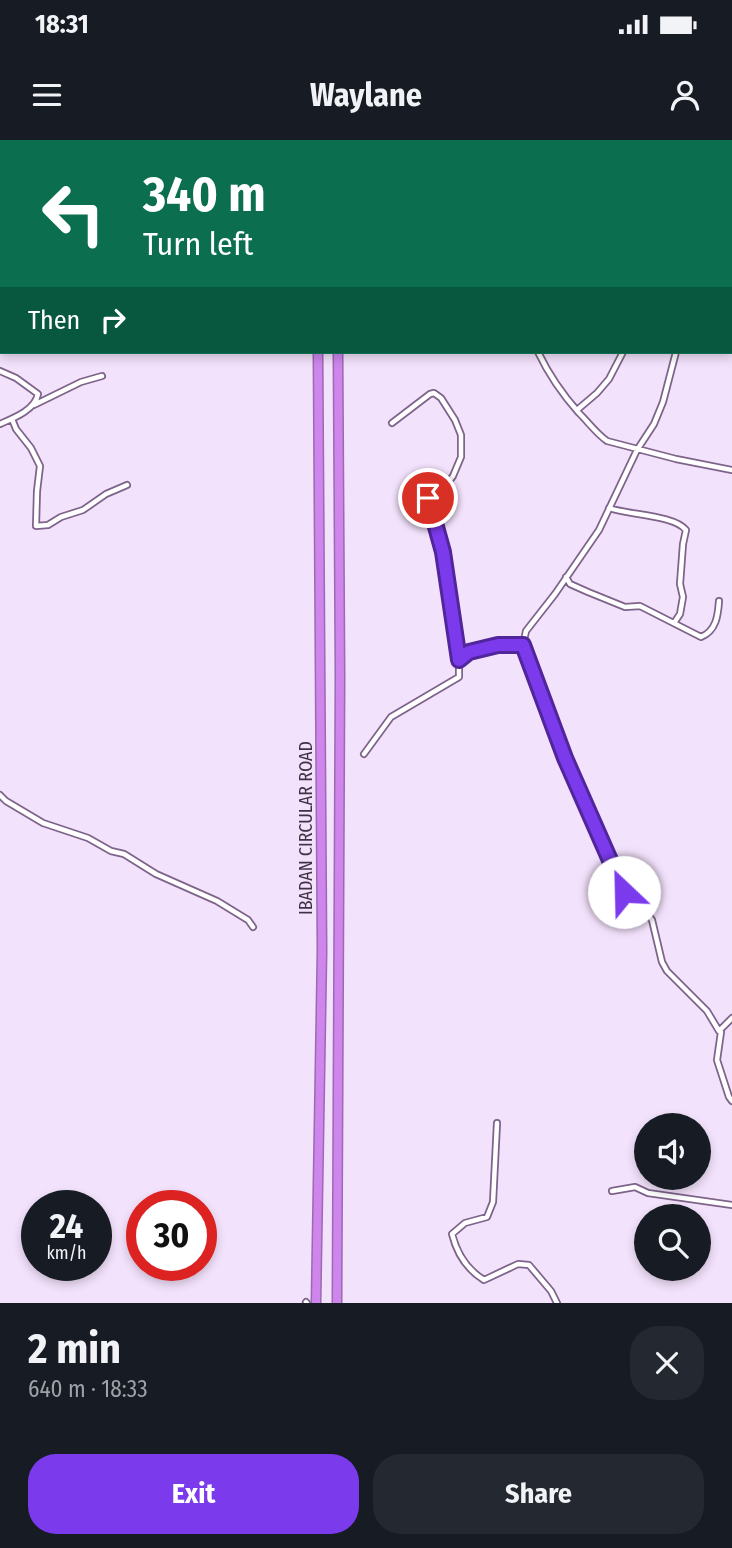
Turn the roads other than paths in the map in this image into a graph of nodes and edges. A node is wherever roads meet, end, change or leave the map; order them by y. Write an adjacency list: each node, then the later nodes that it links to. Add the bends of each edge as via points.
1 (318, 354): 33 (highway, IBADAN CIRCULAR ROAD, via 322,951)
2 (338, 354): 34 (highway, IBADAN CIRCULAR ROAD)
3 (539, 354): 9 (street, via 558,389)
4 (622, 354): 9 (street, via 609,379)
5 (675, 354): 13 (street, via 654,424)
6 (0, 371): 8 (street, via 38,394)
7 (102, 376): 8 (street)
8 (34, 405): 10 (street)
9 (577, 410): 13 (street, via 607,441)
10 (12, 418): 12 (street); 15 (street, via 40,466 36,526 83,510)
11 (391, 423): 21 (street, via 434,393 442,398 461,435 461,457 453,475 428,498 443,552)
12 (0, 424)
13 (637, 450): 14 (street); 16 (street)
14 (732, 470)
15 (127, 485)
16 (609, 508): 17 (street); 19 (street, via 673,521 685,530 683,597)
17 (566, 577): 19 (street, via 570,584 611,602 640,606); 20 (street, via 526,631)
18 (719, 601): 19 (street, via 718,616 706,635 701,637)
19 (674, 623)
20 (523, 645): 21 (street, via 498,645 469,652); 24 (street, via 565,758)
21 (459, 660): 22 (street, via 459,677 391,717)
22 (364, 754)
23 (0, 795): 26 (street, via 43,823 124,854 217,901)
24 (624, 892)
25 (646, 912): 28 (street, via 667,971)
26 (253, 927)
27 (732, 1018): 28 (street)
28 (719, 1031): 29 (street, via 717,1060)
29 (732, 1101)
30 (497, 1123): 35 (street, via 493,1202 487,1217 465,1223 452,1234 456,1250 472,1273 484,1280 518,1264 529,1265)
31 (612, 1191): 32 (street, via 635,1187 648,1193)
32 (732, 1205)
33 (316, 1303)
34 (337, 1303)
35 (557, 1303)

